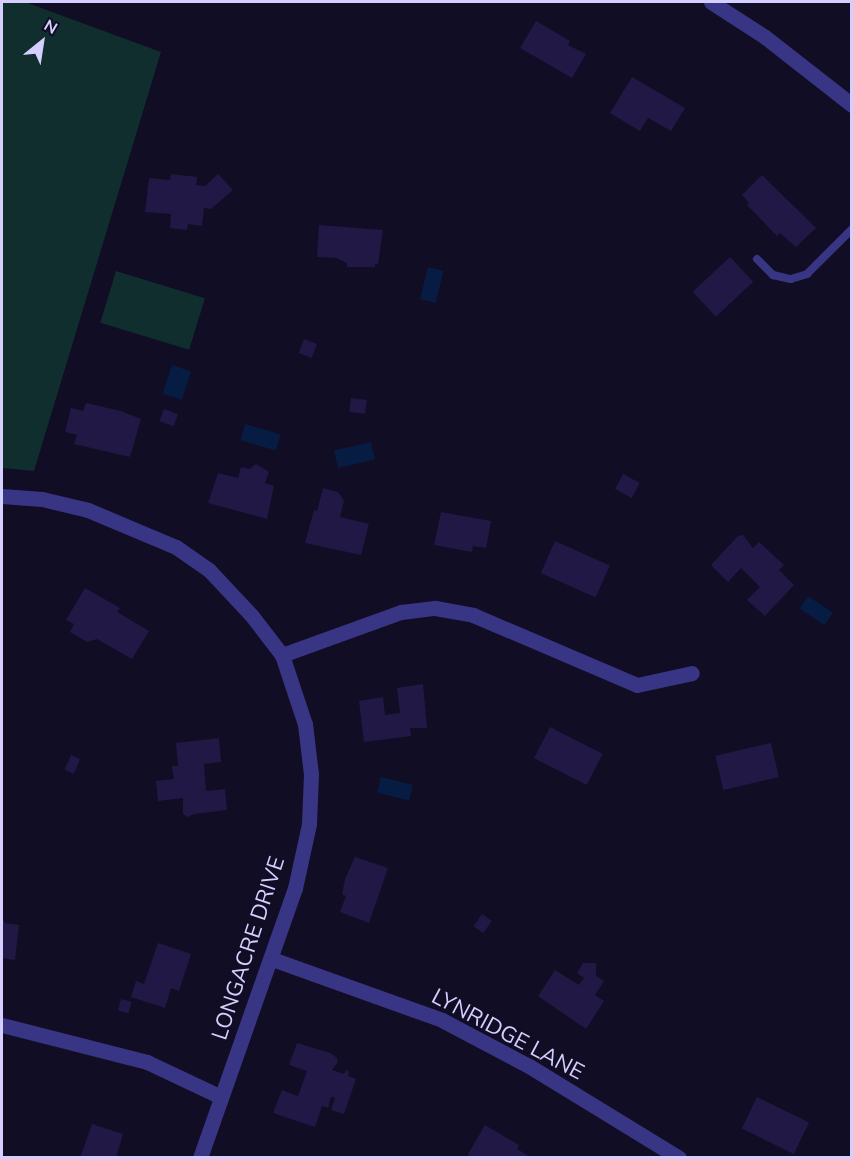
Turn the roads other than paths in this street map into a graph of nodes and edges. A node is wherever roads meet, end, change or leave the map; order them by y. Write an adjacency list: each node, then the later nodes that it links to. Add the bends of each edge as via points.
1 (711, 2): 2 (street, via 765,37)
2 (852, 105)
3 (852, 229): 4 (lane, via 807,274 791,279 773,275)
4 (757, 259)
5 (2, 496): 6 (street, LONGACRE DRIVE, via 42,499 88,510 176,547 209,570)
6 (282, 655): 7 (street, via 400,612 435,608 473,615 637,685); 8 (street, LONGACRE DRIVE, via 305,724 311,774 309,824 295,888)
7 (692, 673)
8 (272, 959): 10 (street, LONGACRE DRIVE); 12 (street, LYNRIDGE LANE, via 442,1020 529,1066)
9 (2, 1025): 10 (street, via 147,1062)
10 (221, 1096): 11 (street, LONGACRE DRIVE)
11 (200, 1158)
12 (679, 1158)

